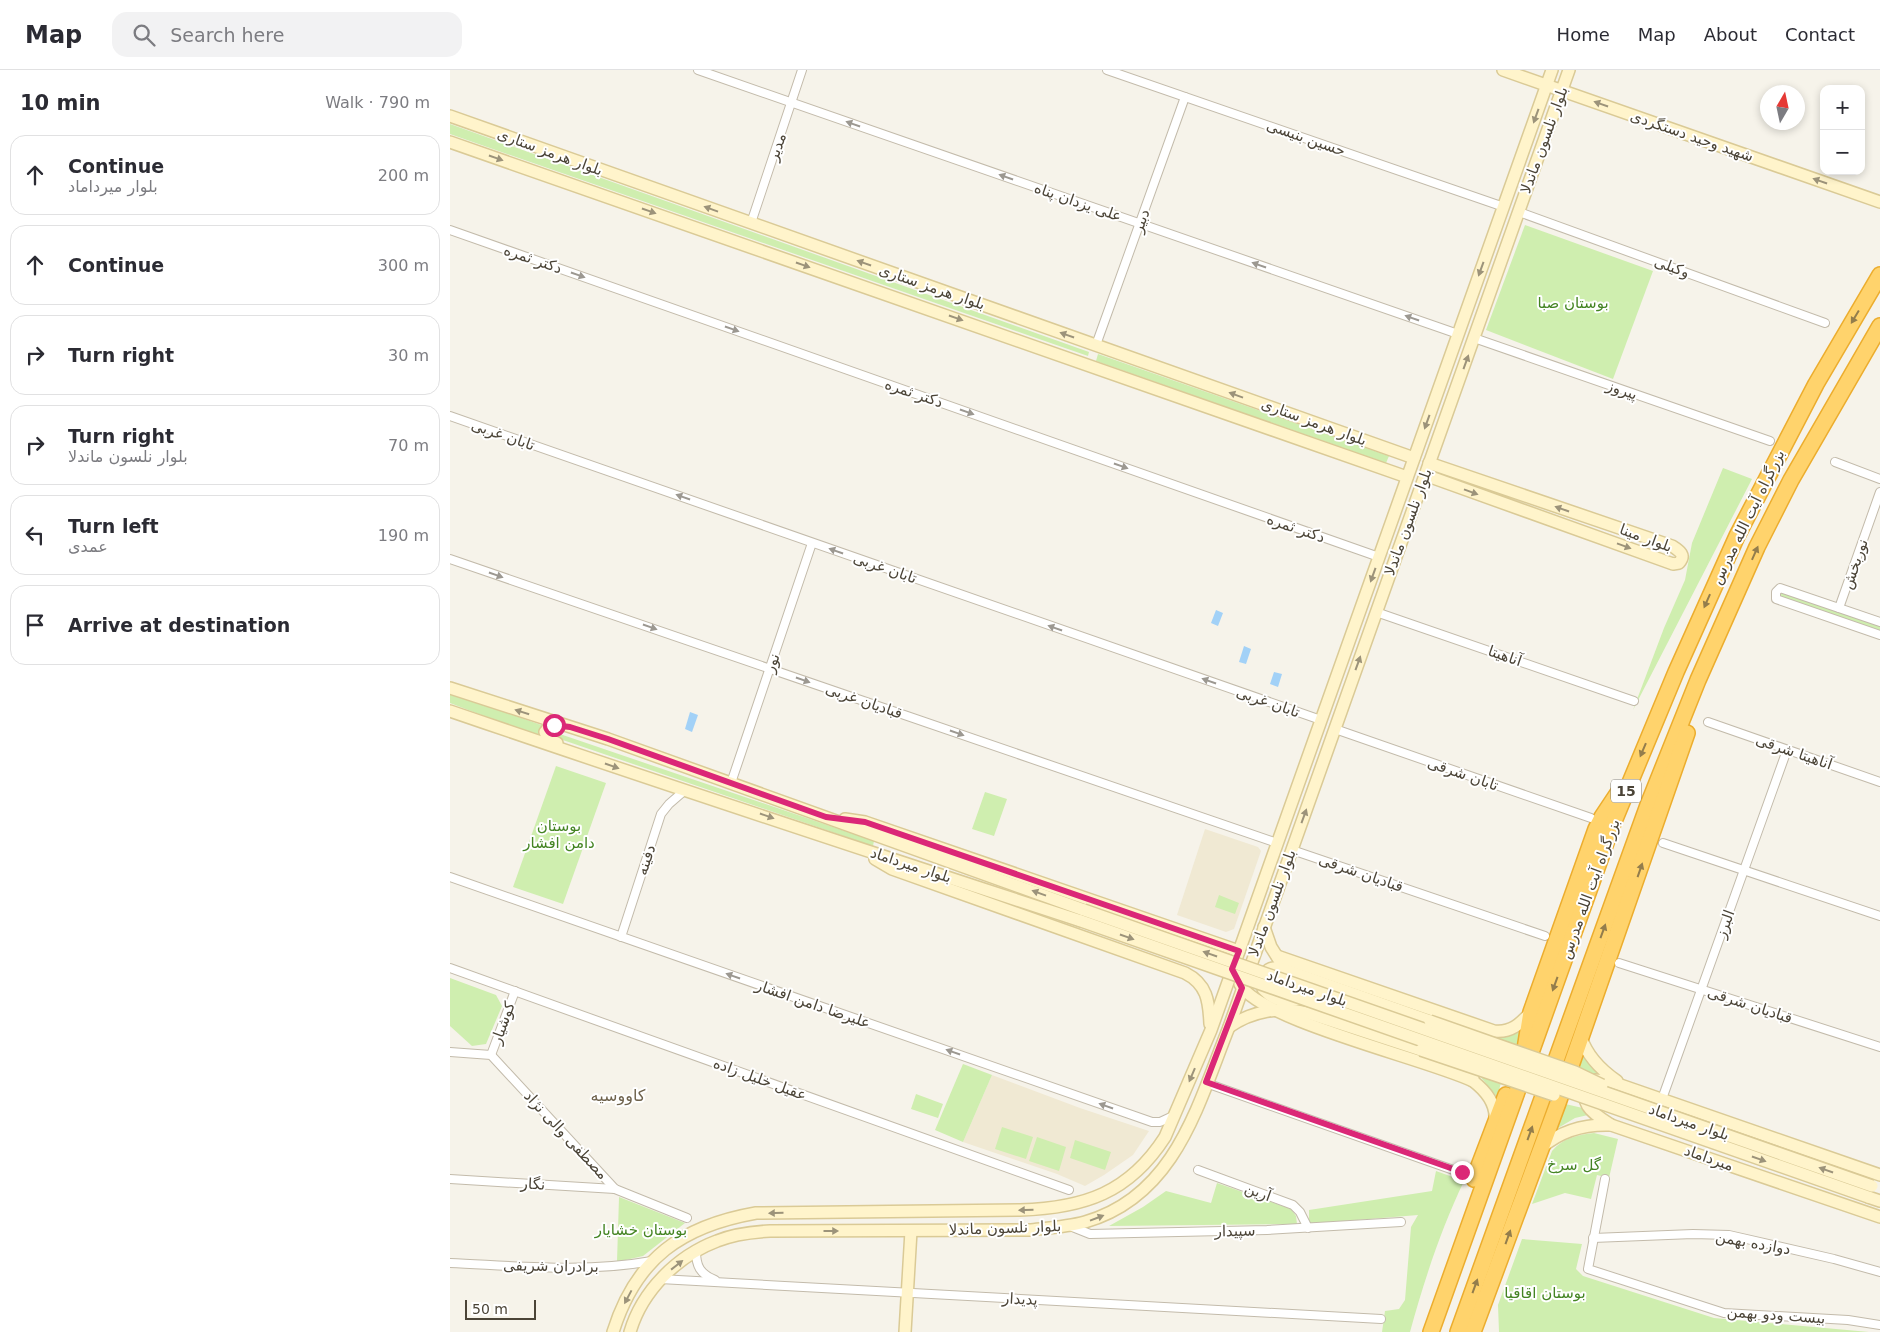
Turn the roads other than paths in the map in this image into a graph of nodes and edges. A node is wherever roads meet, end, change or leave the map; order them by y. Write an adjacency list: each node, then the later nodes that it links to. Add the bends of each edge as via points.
1 (698, 70): 10 (street, علی یزدان پناه)
2 (802, 70): 10 (street, مدیر)
3 (1108, 70): 9 (street, حسین بنیسی)
4 (1503, 70): 7 (main road, شهید وحید دستگردی)
5 (1552, 70): 7 (main road, بلوار نلسون ماندلا)
6 (1570, 70): 8 (main road, بلوار نلسون ماندلا)
7 (1547, 85): 8 (main road, شهید وحید دستگردی); 14 (main road, بلوار نلسون ماندلا, one-way to 14)
8 (1562, 91): 13 (main road, شهید وحید دستگردی, one-way to 8); 15 (main road, بلوار نلسون ماندلا)
9 (1185, 97): 14 (street, حسین بنیسی); 16 (street, دبیر)
10 (792, 102): 16 (street, علی یزدان پناه, one-way to 10); 17 (street, مدیر)
11 (450, 116): 17 (main road, بلوار هرمز ستاری, one-way to 11)
12 (450, 142): 34 (main road, بلوار هرمز ستاری, one-way to 34)
13 (1880, 202)
14 (1504, 207): 22 (main road, بلوار نلسون ماندلا, one-way to 22)
15 (1519, 212): 20 (street, وكيلی); 23 (main road, بلوار نلسون ماندلا)
16 (1140, 223): 22 (street, علی یزدان پناه, one-way to 16); 24 (street, دبیر)
17 (751, 224): 24 (main road, بلوار هرمز ستاری, one-way to 17)
18 (450, 230): 41 (street, دکتر ثمره, one-way to 41)
19 (1880, 275): 58 (highway, بزرگراه آیت الله مدرس / 15, one-way to 58, via 1816,384 1737,536)
20 (1825, 323)
21 (1880, 326): 48 (highway, بزرگراه آیت الله مدرس / 15, one-way to 21, via 1757,547 1791,480)
22 (1458, 334): 25 (main road, بلوار نلسون ماندلا)
23 (1474, 338): 26 (main road, بلوار نلسون ماندلا, one-way to 23); 28 (street, پیروز)
24 (1096, 345): 29 (main road, بلوار هرمز ستاری, one-way to 24)
25 (1438, 390): 26 (main road); 30 (main road, بلوار نلسون ماندلا, one-way to 30)
26 (1454, 395): 32 (main road, بلوار نلسون ماندلا)
27 (450, 416): 40 (street, تابان غربی, one-way to 27)
28 (1770, 441)
29 (1393, 451): 30 (main road, بلوار هرمز ستاری); 34 (main road, via 1392,463)
30 (1414, 458): 36 (main road, بلوار نلسون ماندلا)
31 (1834, 462): 37 (street)
32 (1429, 463): 33 (main road, بلوار مینا); 35 (main road, بلوار نلسون ماندلا)
33 (1444, 468): 38 (main road); 38 (main road, بلوار مینا, one-way to 33, via 1673,564 1682,560 1681,552 1672,546)
34 (1386, 470): 36 (main road, بلوار هرمز ستاری)
35 (1425, 475): 38 (main road, بلوار مینا); 44 (main road, بلوار نلسون ماندلا)
36 (1407, 477): 41 (main road, بلوار نلسون ماندلا)
37 (1880, 479)
38 (1439, 480)
39 (1880, 492): 43 (street, نوربخش)
40 (812, 543): 47 (street, نور); 52 (street, تابان غربی, one-way to 40)
41 (1379, 557): 52 (main road, بلوار نلسون ماندلا, one-way to 52)
42 (450, 559): 47 (street, قبادیان غربی, one-way to 47)
43 (1839, 608): 45 (street); 46 (street, via 1780,588 1776,592 1776,599)
44 (1376, 612): 50 (street, آناهیتا); 55 (main road, بلوار نلسون ماندلا, one-way to 44)
45 (1880, 622)
46 (1880, 635)
47 (770, 669): 60 (street, نور); 64 (street, قبادیان غربی, one-way to 64)
48 (1698, 680): 92 (highway, one-way to 48, via 1688,732); 140 (highway, بزرگراه آیت الله مدرس / 15, one-way to 48, via 1648,805)
49 (450, 688): 54 (main road, بلوار میرداماد, one-way to 49)
50 (1634, 701)
51 (450, 711): 57 (main road, بلوار میرداماد)
52 (1321, 720): 64 (main road, بلوار نلسون ماندلا)
53 (1708, 722): 56 (street, آناهیتا شرقی)
54 (570, 727): 57 (main road, via 550,726 545,734 548,739); 60 (main road, بلوار میرداماد)
55 (1335, 729): 63 (street, تابان شرقی); 67 (main road, بلوار نلسون ماندلا, one-way to 55)
56 (1787, 750): 59 (street, آناهیتا شرقی); 68 (street, البرز)
57 (580, 754): 61 (main road, بلوار میرداماد, one-way to 61)
58 (1635, 768): 89 (highway, via 1596,829); 139 (highway, بزرگراه آیت الله مدرس / 15, one-way to 139)
59 (1880, 782)
60 (731, 783): 62 (main road, بلوار میرداماد)
61 (684, 791): 66 (main road, بلوار میرداماد, one-way to 66); 75 (street, دفینه, via 661,814)
62 (826, 817): 70 (main road, بلوار میرداماد, one-way to 62); 73 (main road, via 865,822)
63 (1591, 818)
64 (1277, 843): 76 (main road, بلوار نلسون ماندلا)
65 (1663, 843): 68 (street)
66 (857, 848): 70 (main road, بلوار میرداماد); 79 (main road, via 892,869)
67 (1292, 850): 72 (main road, بلوار نلسون ماندلا); 74 (street, قبادیان شرقی)
68 (1744, 870): 71 (street); 84 (street, البرز)
69 (450, 877): 75 (street, علیرضا دامن افشار)
70 (1082, 915): 100 (main road, بلوار میرداماد, bridge)
71 (1880, 916)
72 (1264, 927): 77 (main road); 83 (main road, بلوار نلسون ماندلا)
73 (1179, 931): 76 (main road, one-way to 73); 79 (main road, via 1186,940 1186,952 1177,962)
74 (1545, 936)
75 (621, 937): 101 (street, علیرضا دامن افشار, one-way to 75, via 1152,1122)
76 (1239, 951): 81 (main road, بلوار نلسون ماندلا)
77 (1277, 956): 82 (main road); 89 (main road, via 1494,1031 1512,1029)
78 (1619, 963): 84 (street, قبادیان شرقی)
79 (1165, 965): 91 (main road, via 1193,977 1203,987 1208,998)
80 (450, 968): 85 (street, عقیل خلیل زاده)
81 (1232, 969): 83 (main road); 86 (main road, بلوار نلسون ماندلا)
82 (1286, 970): 96 (main road, via 1274,967 1263,976 1263,989 1273,998 1288,1001 1318,998 1463,1050 1472,1063); 100 (main road, bridge, via 1576,1072)
83 (1242, 988): 87 (main road, بلوار نلسون ماندلا); 88 (main road)
84 (1701, 990): 93 (street, قبادیان شرقی); 99 (street, البرز)
85 (515, 991): 95 (street, کوشیار); 115 (street, عقیل خلیل زاده)
86 (1224, 994): 87 (main road, via 1234,992); 91 (main road, بلوار نلسون ماندلا)
87 (1238, 1000): 90 (main road, بلوار نلسون ماندلا)
88 (1278, 1010): 90 (main road, via 1251,1014); 96 (main road, via 1301,1022); 100 (main road, bridge, via 1308,1013 1593,1107)
89 (1531, 1012): 103 (highway, via 1525,1050)
90 (1228, 1027): 97 (main road, بلوار نلسون ماندلا)
91 (1211, 1030): 101 (main road, بلوار نلسون ماندلا, one-way to 101)
92 (1581, 1037): 98 (main road, via 1603,1071); 106 (highway)
93 (1880, 1047)
94 (450, 1052): 95 (street)
95 (491, 1055): 114 (street, مصطفی والی نژاد)
96 (1473, 1081): 103 (main road, via 1491,1100 1496,1111)
97 (1206, 1082): 109 (street); 121 (main road, بلوار نلسون ماندلا, one-way to 97, via 1099,1218 1119,1207 1158,1176 1179,1146)
98 (1625, 1086): 99 (main road); 104 (main road, via 1599,1079 1588,1088 1585,1098 1588,1108)
99 (1662, 1099): 102 (main road)
100 (1637, 1110): 116 (main road, بلوار میرداماد, bridge)
101 (1175, 1115): 126 (main road, بلوار نلسون ماندلا, one-way to 126, via 1157,1150 1137,1172 1109,1192 1082,1202 1036,1209 756,1213 699,1229 672,1244)
102 (1718, 1118): 105 (main road); 107 (main road, via 1724,1126 1721,1142 1716,1149)
103 (1495, 1119): 138 (highway)
104 (1611, 1125): 106 (main road, میرداماد, via 1570,1130); 107 (main road, میرداماد)
105 (1754, 1131): 110 (main road, via 1745,1134 1739,1147 1741,1159); 111 (main road)
106 (1540, 1148): 129 (highway, one-way to 106)
107 (1702, 1155): 110 (main road, میرداماد)
108 (1198, 1170): 122 (street, آرین, via 1293,1205)
109 (1462, 1172)
110 (1753, 1173): 118 (main road, میرداماد)
111 (1880, 1175)
112 (450, 1179): 114 (street, نگار)
113 (1604, 1179): 124 (street)
114 (615, 1189): 119 (street, مصطفی والی نژاد)
115 (1070, 1190)
116 (1873, 1191): 117 (main road, بلوار میرداماد)
117 (1880, 1201)
118 (1880, 1217)
119 (687, 1218)
120 (1401, 1222): 122 (street, سپیدار)
121 (1070, 1226): 122 (street, سپیدار, via 1090,1234); 123 (main road, بلوار نلسون ماندلا, via 1028,1230)
122 (1308, 1228)
123 (911, 1231): 125 (main road, بلوار نلسون ماندلا, one-way to 123, via 726,1238 762,1231); 132 (main road)
124 (1593, 1238): 128 (street, دوازده بهمن, via 1729,1235 1834,1258); 134 (street, بیست ودو بهمن, via 1588,1269 1724,1313 1848,1320)
125 (696, 1251): 130 (main road, بلوار نلسون ماندلا, one-way to 125); 131 (street, via 697,1266 701,1272)
126 (652, 1261): 127 (street, برادران شریفی, via 590,1268); 135 (main road, بلوار نلسون ماندلا, one-way to 135, via 633,1287)
127 (450, 1263)
128 (1880, 1272)
129 (1493, 1278): 141 (highway); 142 (highway, via 1485,1311)
130 (660, 1279): 131 (street, پدیدار); 136 (main road, بلوار نلسون ماندلا, via 640,1308)
131 (721, 1282): 132 (street, پدیدار)
132 (908, 1293): 133 (street, پدیدار); 137 (main road)
133 (1381, 1319)
134 (1880, 1325)
135 (613, 1332)
136 (630, 1332)
137 (905, 1332)
138 (1422, 1332)
139 (1431, 1332)
140 (1458, 1332)
141 (1473, 1332)
142 (1485, 1332)

